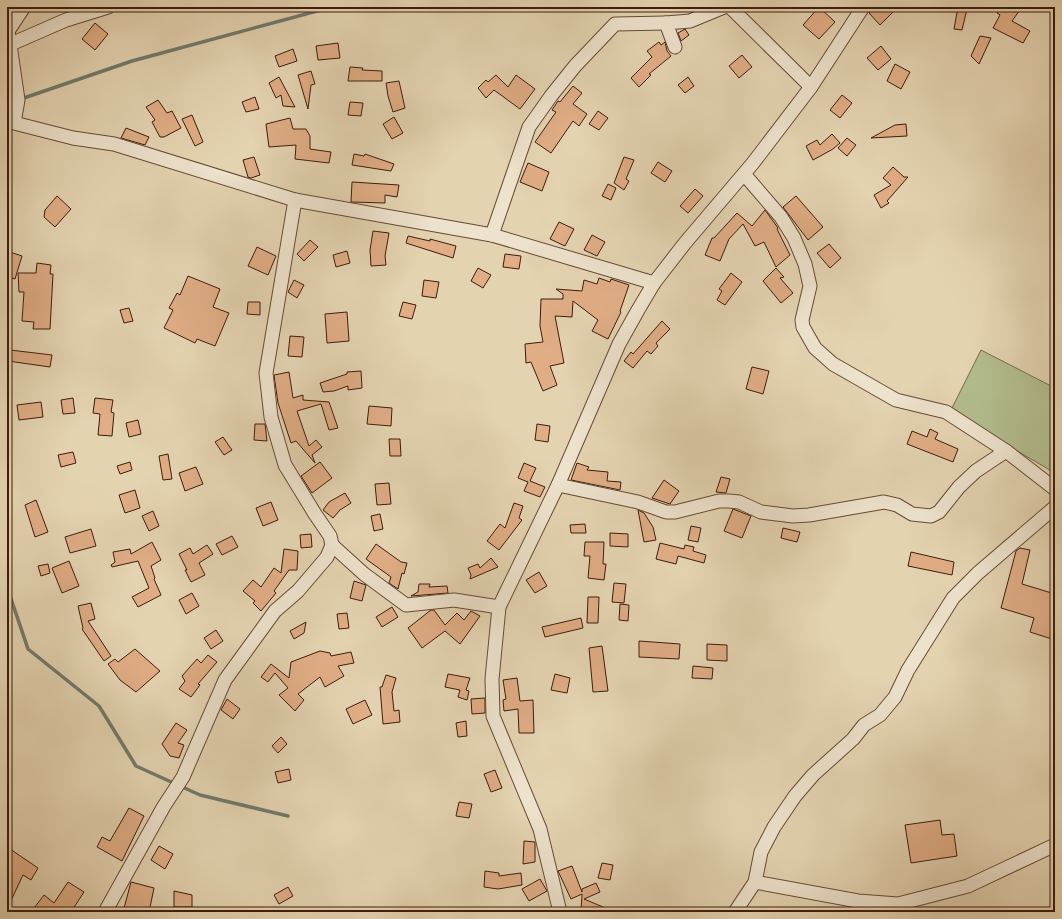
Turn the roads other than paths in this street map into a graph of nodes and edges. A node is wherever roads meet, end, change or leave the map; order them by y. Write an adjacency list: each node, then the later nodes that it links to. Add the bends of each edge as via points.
1 (24, 7): 7 (street)
2 (108, 7): 7 (street)
3 (724, 7): 6 (street, via 690,21)
4 (730, 7): 9 (street)
5 (863, 7): 9 (street)
6 (666, 23): 8 (street); 13 (street, via 615,24 575,66 529,127)
7 (8, 35): 10 (street, via 18,100)
8 (675, 47)
9 (811, 88): 11 (street)
10 (10, 123): 12 (street, via 73,138 114,144)
11 (744, 174): 14 (street); 15 (street, via 781,217 794,238 805,264 810,286 802,320 815,348 834,364 877,390 912,405 946,412)
12 (295, 200): 13 (street); 19 (street, via 266,374 271,417 285,465 330,536)
13 (492, 235): 14 (street)
14 (654, 283): 16 (street, via 619,344)
15 (1006, 451): 16 (street, via 958,486 939,512 931,516 912,514 897,505 884,502 809,516 760,512 739,502 729,501 666,512 638,502); 17 (street)
16 (558, 485): 20 (street)
17 (1055, 489)
18 (1055, 507): 22 (street, via 953,598 908,670 895,697 880,715 864,725 813,775 795,796 761,852)
19 (332, 545): 20 (street, via 364,574 406,605 454,600); 23 (street, via 327,557 298,591 275,611 225,680 183,777)
20 (499, 608): 24 (street, via 492,679 493,716 540,829)
21 (1055, 845): 22 (street, via 968,886 898,904 858,901)
22 (755, 882): 25 (street)
23 (105, 912)
24 (560, 912)
25 (735, 912)

